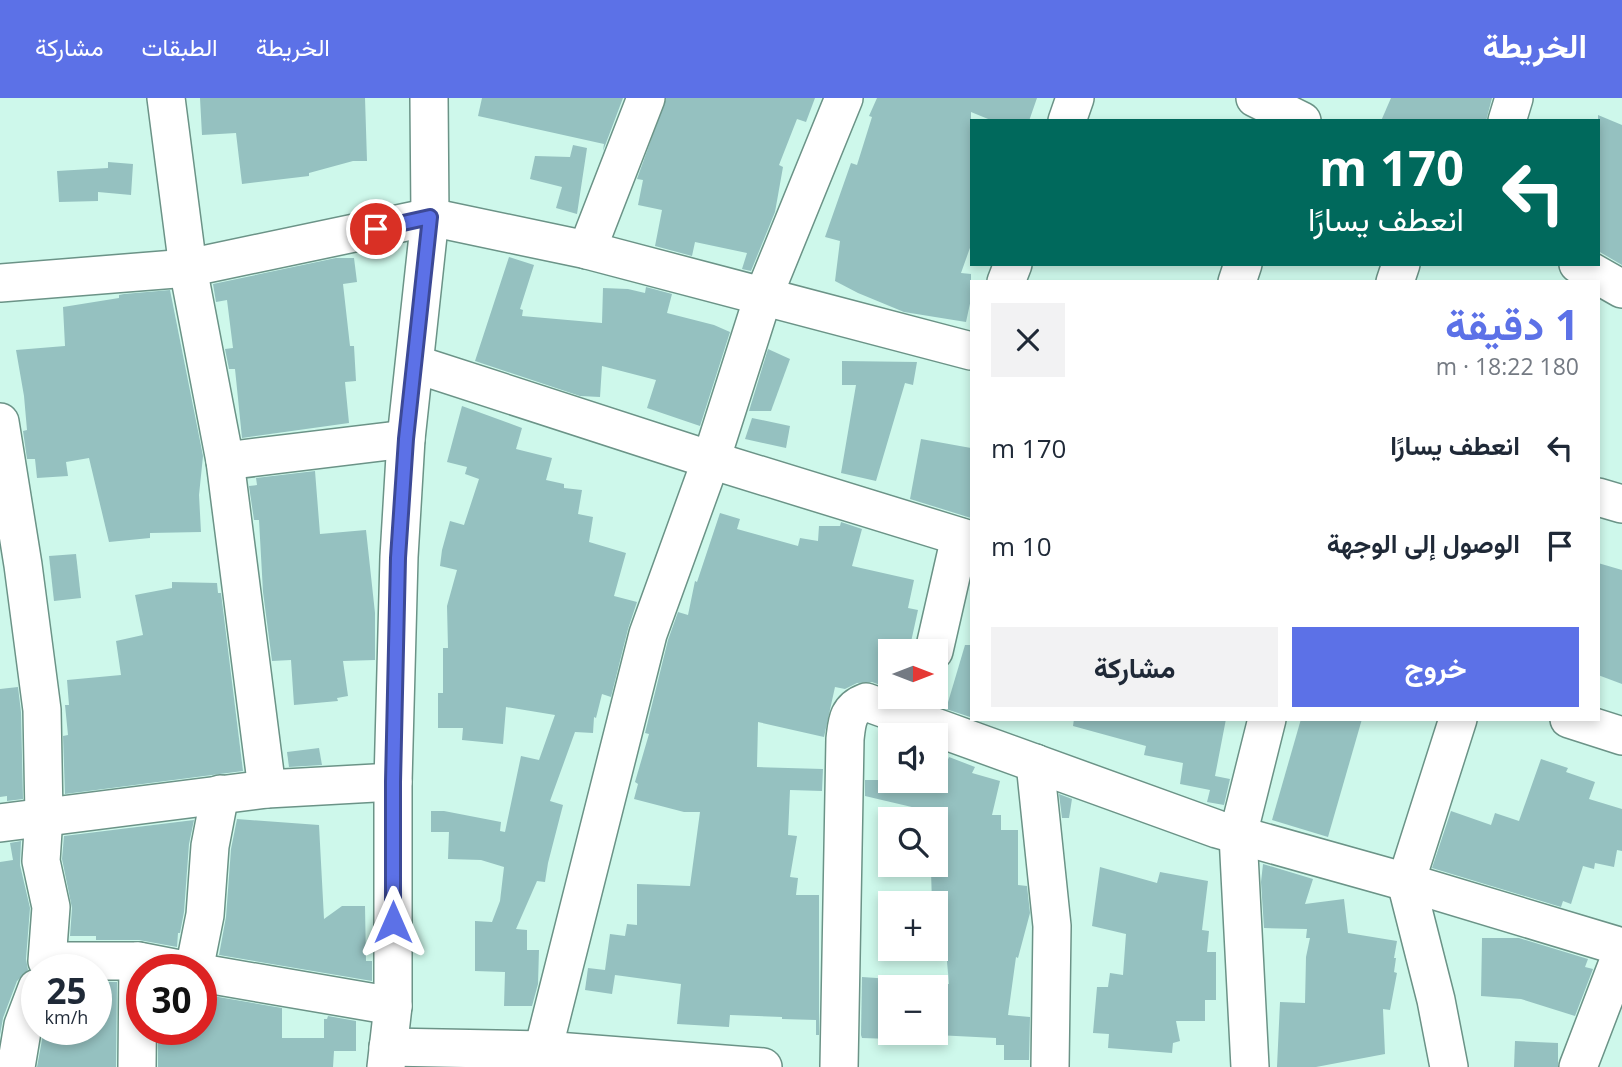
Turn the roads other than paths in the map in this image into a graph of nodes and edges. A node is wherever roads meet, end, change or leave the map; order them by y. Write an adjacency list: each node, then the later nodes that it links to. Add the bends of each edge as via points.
1 (166, 98): 14 (street)
2 (429, 98): 11 (street)
3 (646, 98): 12 (street)
4 (844, 98): 17 (street)
5 (1075, 98): 9 (street)
6 (1255, 98): 8 (street)
7 (1514, 98): 10 (street)
8 (1294, 114)
9 (1068, 119)
10 (1508, 119)
11 (430, 217): 12 (street); 14 (street); 19 (street)
12 (587, 250): 17 (street)
13 (1581, 266): 16 (street)
14 (188, 268): 15 (street); 23 (street)
15 (0, 283)
16 (1622, 289)
17 (763, 297): 18 (street); 22 (street)
18 (970, 351)
19 (415, 364): 21 (street); 22 (street)
20 (0, 422): 38 (street, via 42,710)
21 (406, 439): 23 (street); 35 (street)
22 (710, 460): 26 (street); 50 (street, via 648,634)
23 (225, 461): 36 (street)
24 (1600, 498): 25 (street)
25 (1622, 504)
26 (966, 538): 27 (street)
27 (937, 639)
28 (878, 704): 55 (street, via 857,705 848,716)
29 (921, 709): 34 (street)
30 (1266, 721): 40 (street)
31 (1457, 721): 41 (street)
32 (1575, 721): 33 (street)
33 (1622, 736)
34 (1035, 763): 40 (street); 56 (street, via 1052,926)
35 (393, 782): 36 (street); 47 (street)
36 (267, 789): 37 (street)
37 (220, 794): 38 (street); 45 (street)
38 (44, 816): 39 (street); 44 (street, via 41,861 51,907)
39 (0, 823)
40 (1238, 835): 41 (street); 57 (street)
41 (1406, 882): 42 (street); 58 (street)
42 (1622, 947)
43 (1622, 952): 59 (street)
44 (45, 954)
45 (197, 954)
46 (217, 976): 47 (street)
47 (393, 1006): 51 (street)
48 (21, 1037): 52 (street)
49 (137, 1045): 53 (street)
50 (543, 1050): 51 (street); 54 (street)
51 (387, 1057)
52 (16, 1067)
53 (137, 1067)
54 (763, 1067)
55 (839, 1067)
56 (1049, 1067)
57 (1250, 1067)
58 (1449, 1067)
59 (1578, 1067)

